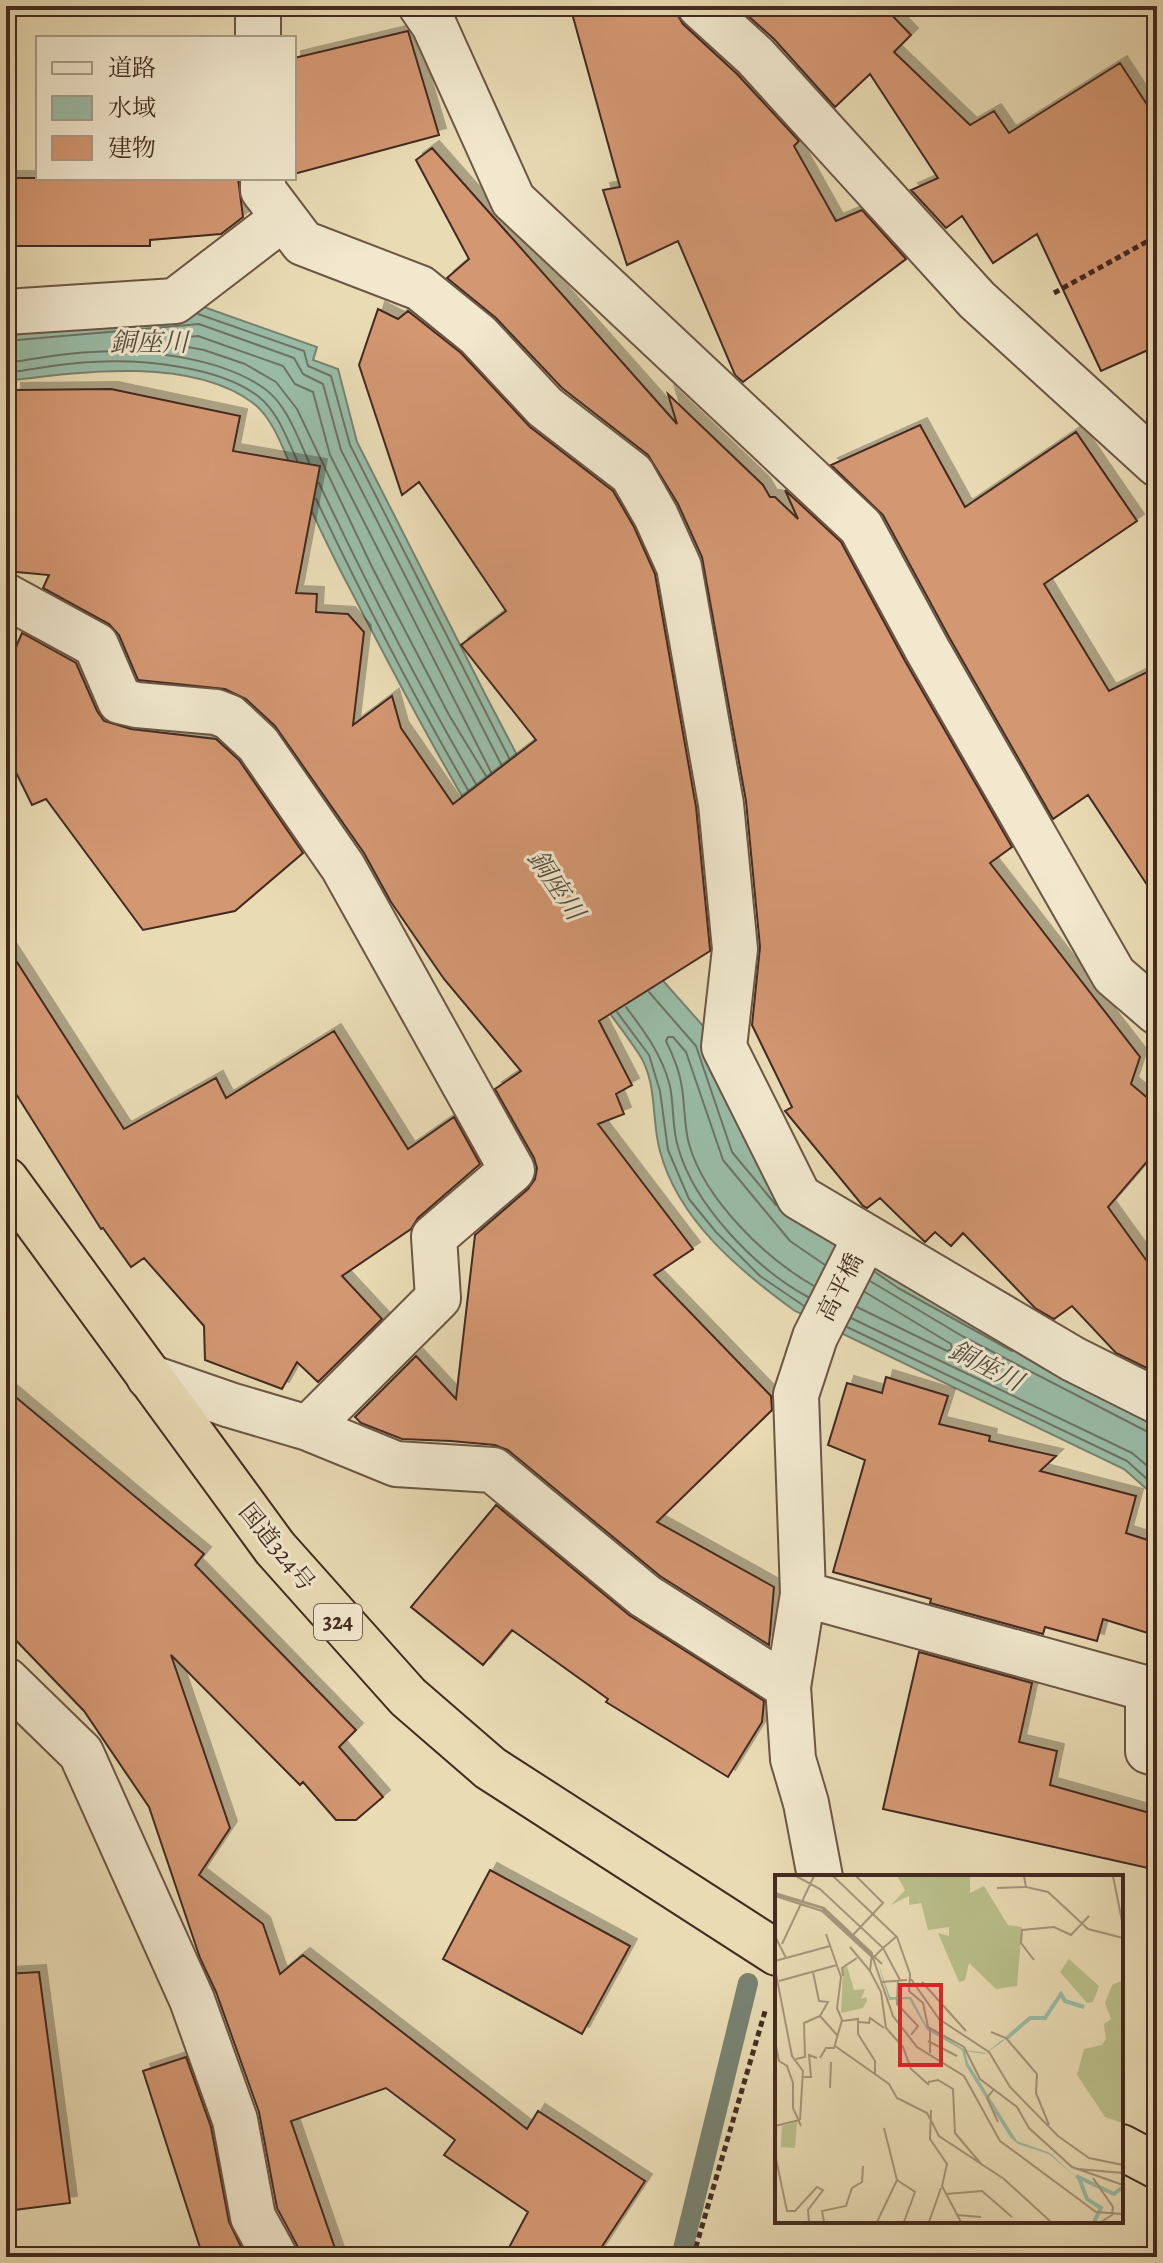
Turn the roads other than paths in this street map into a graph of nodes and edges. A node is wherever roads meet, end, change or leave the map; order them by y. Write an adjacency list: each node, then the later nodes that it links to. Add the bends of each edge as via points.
1 (258, 6): 4 (street)
2 (421, 6): 10 (street, via 513,200 861,527 1114,975)
3 (700, 6): 8 (street, via 755,56 977,300)
4 (258, 36)
5 (263, 180): 6 (street, via 263,190)
6 (282, 219): 7 (street, via 175,301); 12 (street, via 303,243 420,288 478,335 545,407 632,474 679,567 721,804 735,949 724,1047 799,1197)
7 (6, 312)
8 (1157, 464)
9 (6, 596): 15 (street, via 96,645 120,701 216,712 258,744 343,867 512,1170 434,1237 438,1298)
10 (1157, 1012)
11 (6, 1180): 13 (highway, 国道324号 / 324)
12 (865, 1238): 14 (street, via 1073,1359); 16 (street, 高平橋, via 815,1337 796,1395)
13 (149, 1377): 15 (street); 21 (highway, 国道324号 / 324, via 275,1548 408,1697 490,1768)
14 (1157, 1401)
15 (308, 1428): 18 (street, via 396,1464 493,1470 645,1596)
16 (803, 1594): 18 (street, 高平橋); 19 (street, via 1148,1689 1148,1751)
17 (6, 1680): 24 (street, via 81,1753 192,2000 235,2120 253,2217)
18 (788, 1687): 20 (street, 高平橋, via 793,1759)
19 (1157, 1754)
20 (820, 1875)
21 (775, 1952)
22 (1123, 2148): 23 (highway)
23 (1157, 2166)
24 (275, 2257)

